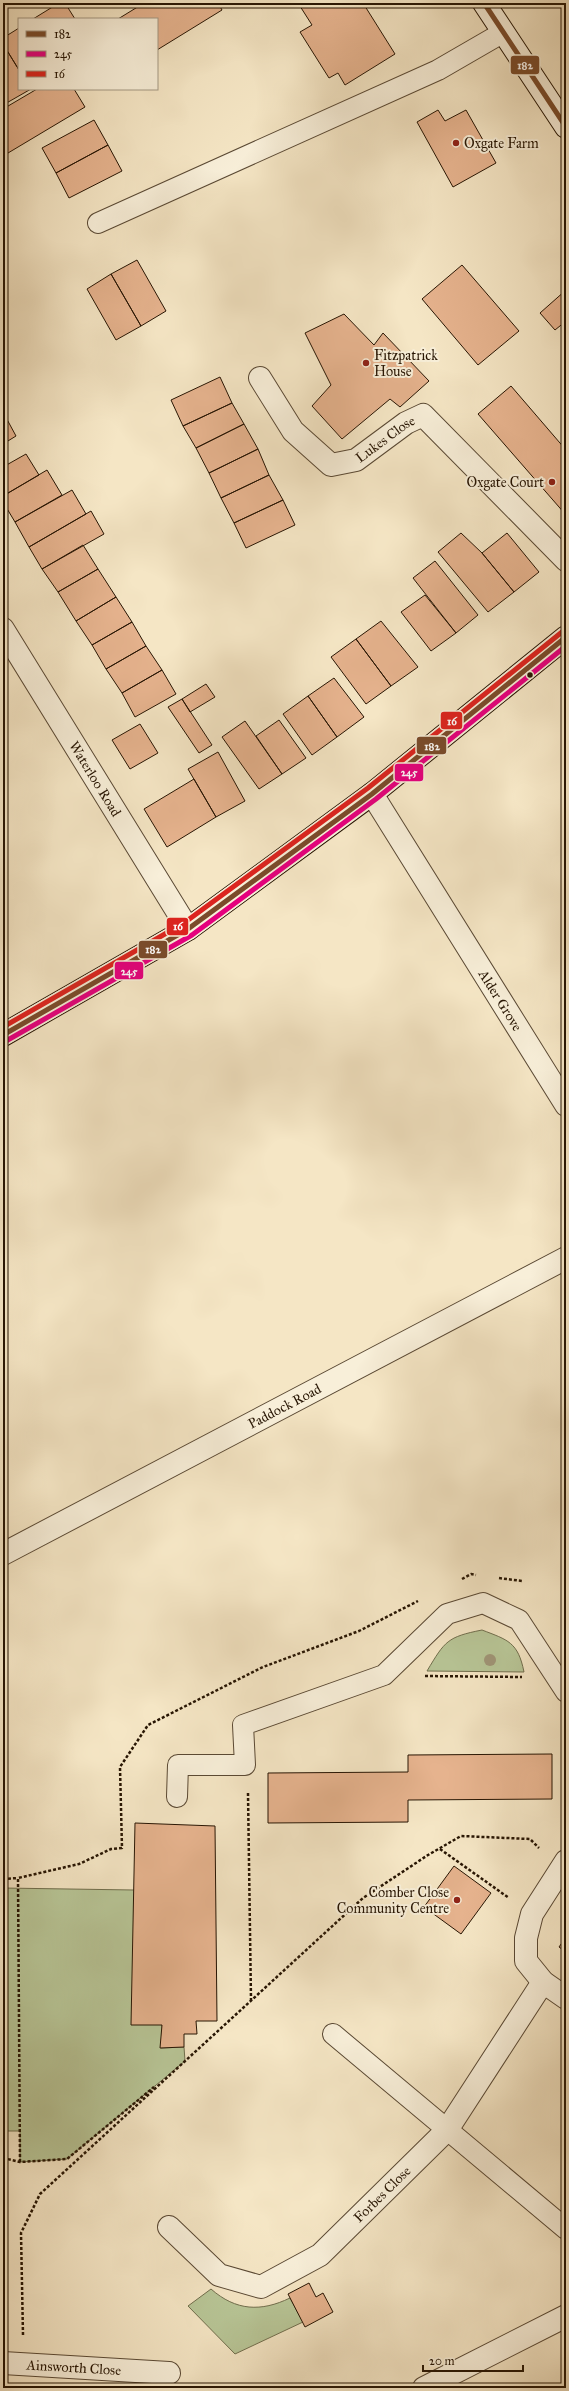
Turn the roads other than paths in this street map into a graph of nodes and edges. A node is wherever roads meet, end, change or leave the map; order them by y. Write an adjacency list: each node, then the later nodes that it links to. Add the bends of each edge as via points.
1 (484, 3): 2 (street)
2 (502, 33): 3 (street); 4 (lane, via 431,73)
3 (566, 127)
4 (98, 223)
5 (260, 378): 6 (street, Lukes Close, via 293,430 331,465 356,460 406,423 423,416)
6 (566, 560)
7 (3, 629): 10 (street, Waterloo Road)
8 (566, 637): 9 (street)
9 (372, 794): 10 (street); 12 (street, Alder Grove)
10 (188, 929): 11 (street)
11 (3, 1035)
12 (566, 1105)
13 (566, 1258): 14 (street, Paddock Road)
14 (3, 1554)
15 (561, 1684): 16 (lane, via 519,1620 483,1603 447,1614 384,1675 243,1725 245,1765 178,1765)
16 (177, 1797)
17 (564, 1865): 18 (street, via 532,1914 526,1938 526,1961)
18 (543, 1982): 19 (street); 21 (street, Forbes Close)
19 (566, 1998)
20 (333, 2034): 21 (lane)
21 (447, 2130): 22 (street, Forbes Close, via 320,2255 261,2287 219,2276); 23 (lane)
22 (169, 2228)
23 (566, 2229)
24 (566, 2316): 27 (street)
25 (13, 2365): 26 (street, Ainsworth Close)
26 (169, 2373)
27 (424, 2388)

